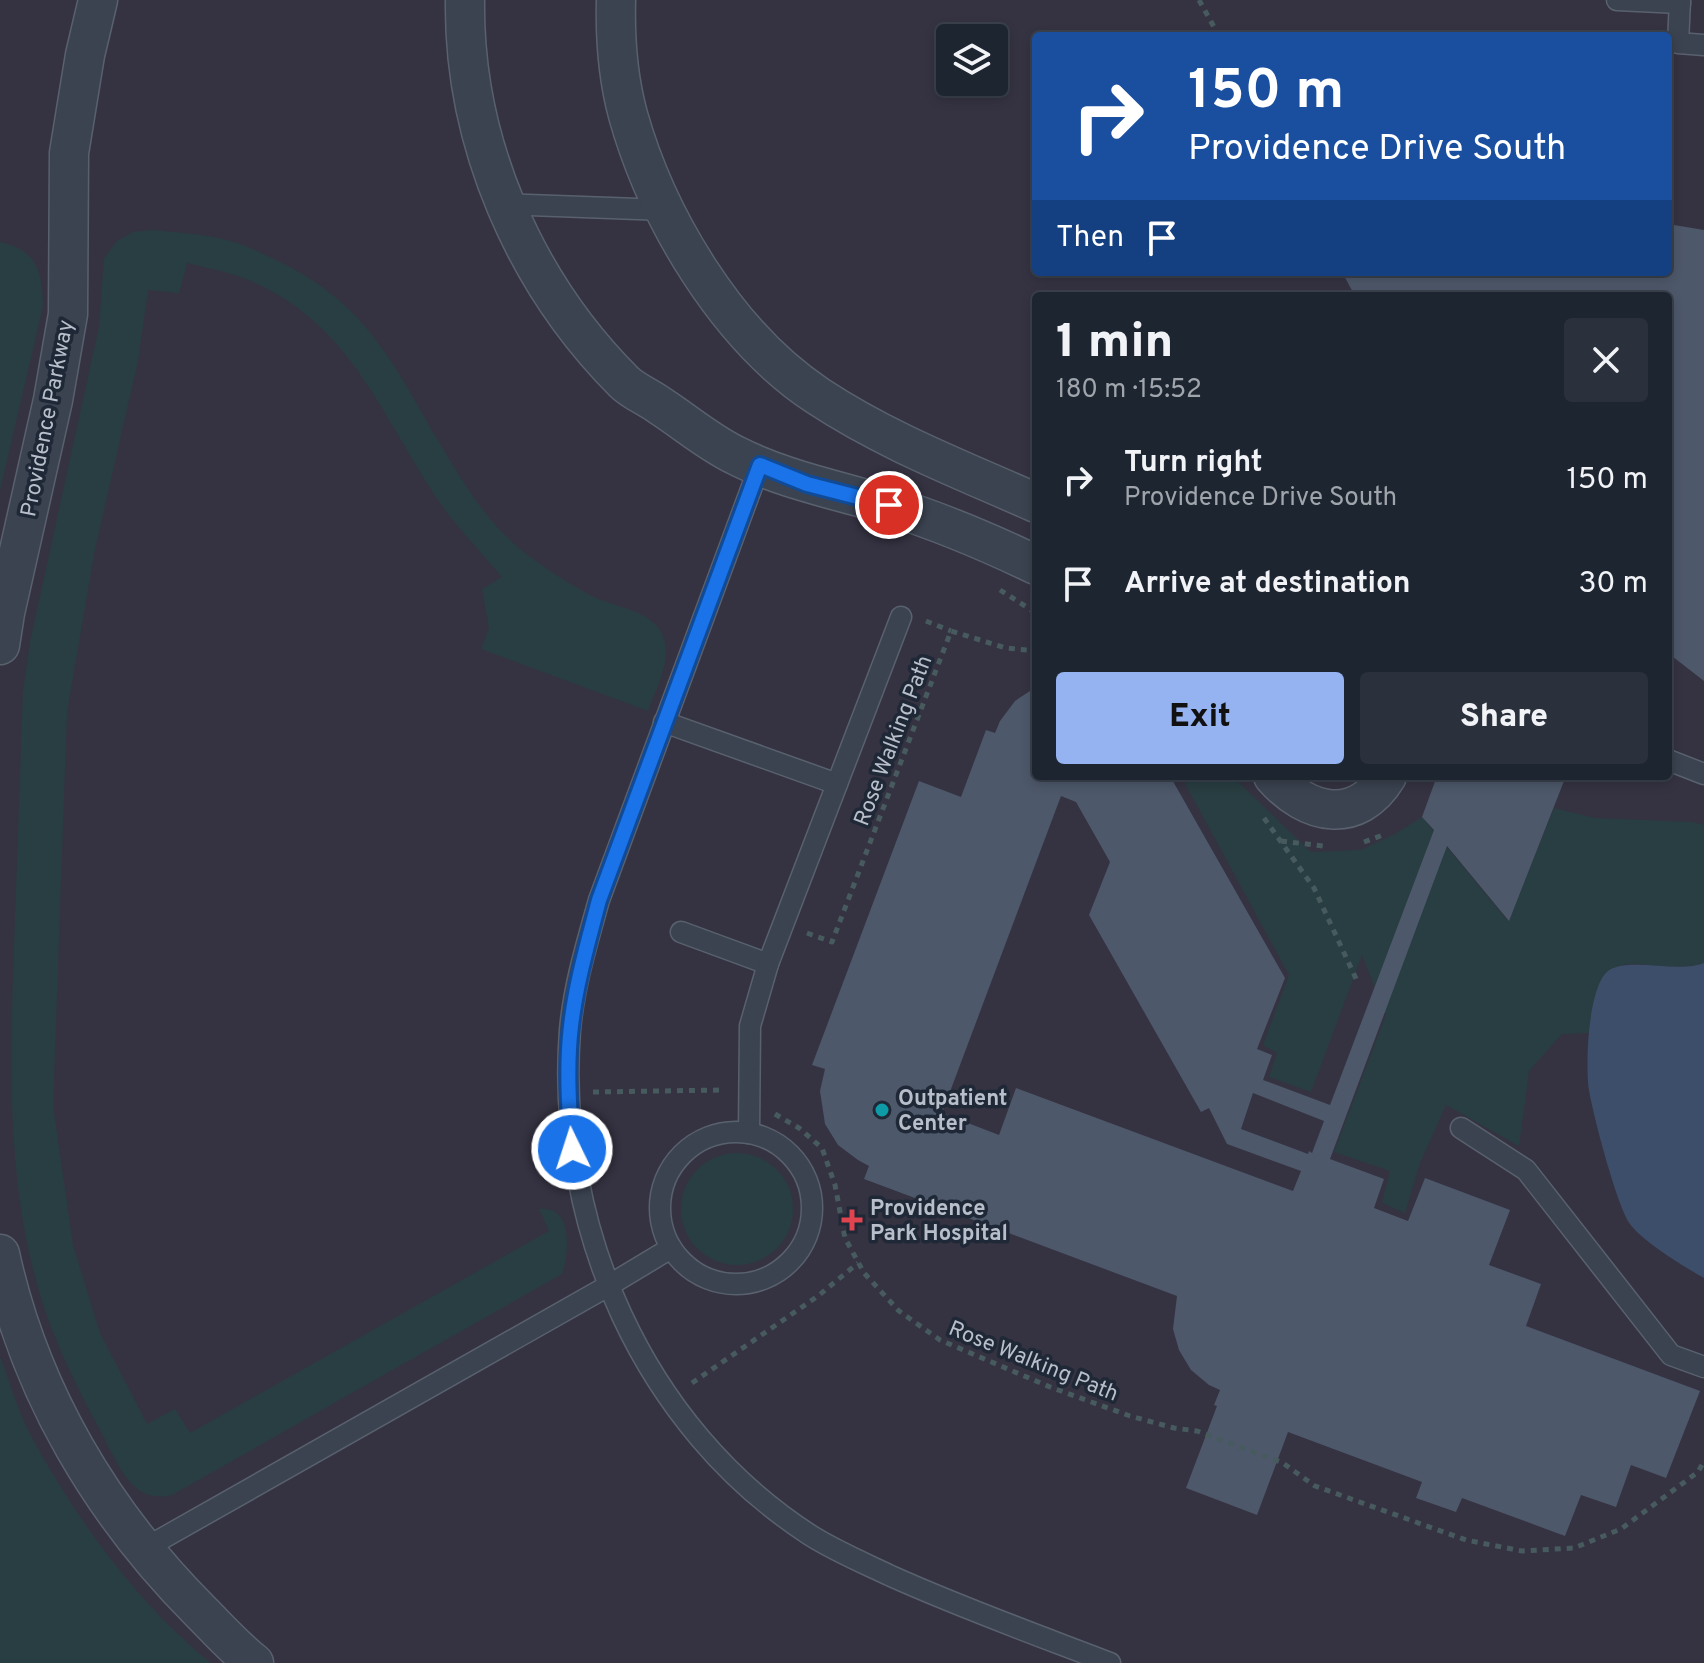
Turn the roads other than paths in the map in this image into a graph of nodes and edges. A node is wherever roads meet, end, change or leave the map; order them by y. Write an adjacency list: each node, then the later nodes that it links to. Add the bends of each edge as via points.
1 (98, 0): 13 (street, Providence Parkway, via 69,153 68,314)
2 (465, 0): 7 (street, via 464,42 475,115)
3 (616, 0): 8 (street, via 627,112)
4 (1617, 0): 5 (lane)
5 (1680, 2): 6 (lane, via 1678,43)
6 (1704, 45)
7 (504, 204): 8 (lane); 9 (street, via 554,296 626,385 734,455)
8 (665, 210): 10 (street, via 725,307 768,356 815,395 875,432)
9 (760, 465): 11 (street, via 969,532); 14 (lane)
10 (1032, 501)
11 (1032, 563)
12 (901, 617): 18 (lane)
13 (0, 645)
14 (664, 722): 18 (lane); 26 (lane, via 599,900 570,1028 572,1149)
15 (1672, 762): 16 (lane)
16 (1704, 774)
17 (1384, 780): 19 (street, via 1361,803 1339,810 1310,807 1285,790)
18 (837, 784): 21 (lane)
19 (1266, 793)
20 (681, 932): 21 (lane)
21 (768, 964): 23 (lane, via 750,1026)
22 (1461, 1128): 27 (lane, via 1526,1170 1671,1355)
23 (749, 1133): 24 (lane, via 711,1135 672,1164 659,1210); 24 (lane, via 784,1148 802,1168 811,1192 812,1219 804,1244 788,1265 766,1279 740,1285 693,1272)
24 (671, 1248): 26 (lane)
25 (0, 1254): 28 (street, via 29,1352 52,1407)
26 (608, 1286): 28 (lane); 30 (lane, via 671,1401 712,1452 773,1509 850,1557)
27 (1704, 1367)
28 (142, 1550): 29 (street)
29 (254, 1663)
30 (1110, 1663)

